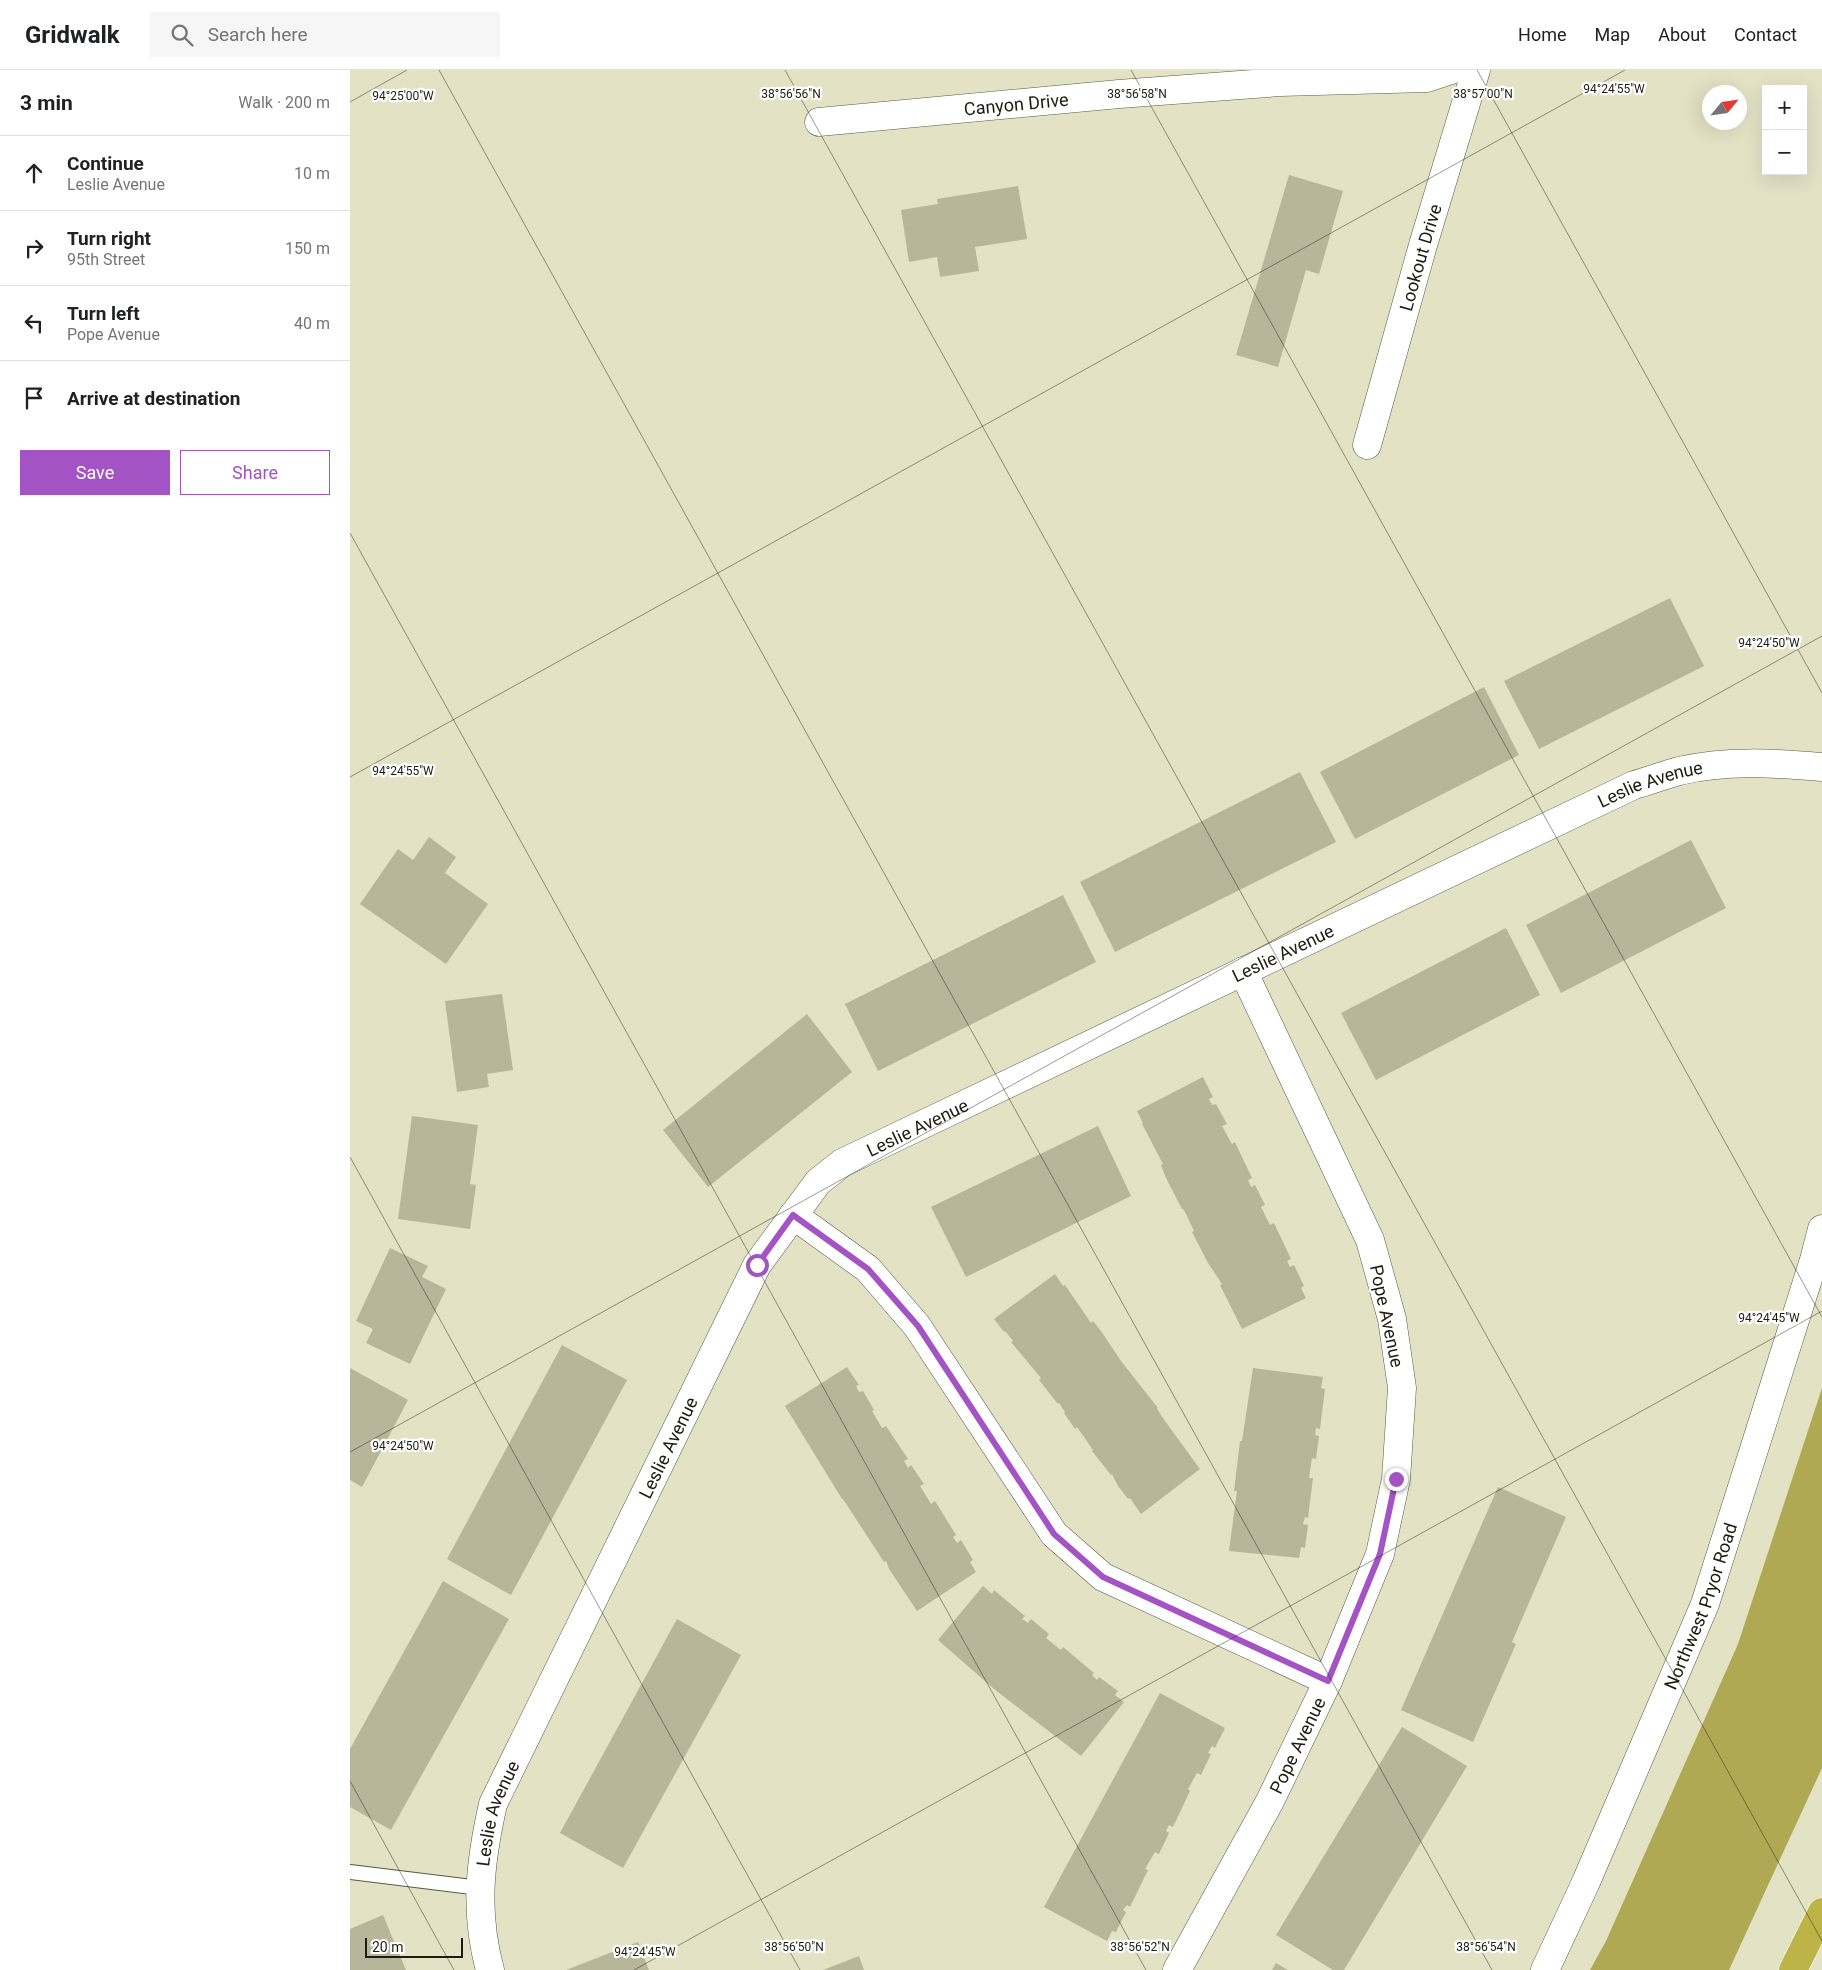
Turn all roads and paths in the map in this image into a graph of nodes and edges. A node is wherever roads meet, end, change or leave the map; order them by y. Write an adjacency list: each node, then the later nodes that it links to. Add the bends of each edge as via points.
1 (1451, 70): 3 (street, Canyon Drive, via 1428,78 1280,82)
2 (1476, 70): 4 (street, Lookout Drive)
3 (819, 122)
4 (1367, 445)
5 (1822, 766): 6 (street, Leslie Avenue, via 1774,763 1715,765 1678,771 1634,786)
6 (1243, 971): 7 (street, Leslie Avenue, via 842,1163 818,1182); 9 (street, Pope Avenue, via 1370,1240 1392,1318 1402,1388 1396,1479 1380,1554)
7 (793, 1215): 9 (street, via 868,1269 918,1326 1054,1534 1103,1577); 11 (street, Leslie Avenue, via 757,1265 493,1804)
8 (1822, 1229): 15 (street, Northwest Pryor Road, via 1705,1604)
9 (1328, 1681): 14 (street, Pope Avenue, via 1270,1801)
10 (350, 1872): 11 (lane)
11 (480, 1888): 13 (street, Leslie Avenue, via 483,1944)
12 (1822, 1912): 16 (highway)
13 (490, 1970)
14 (1177, 1970)
15 (1545, 1970)
16 (1793, 1970)

